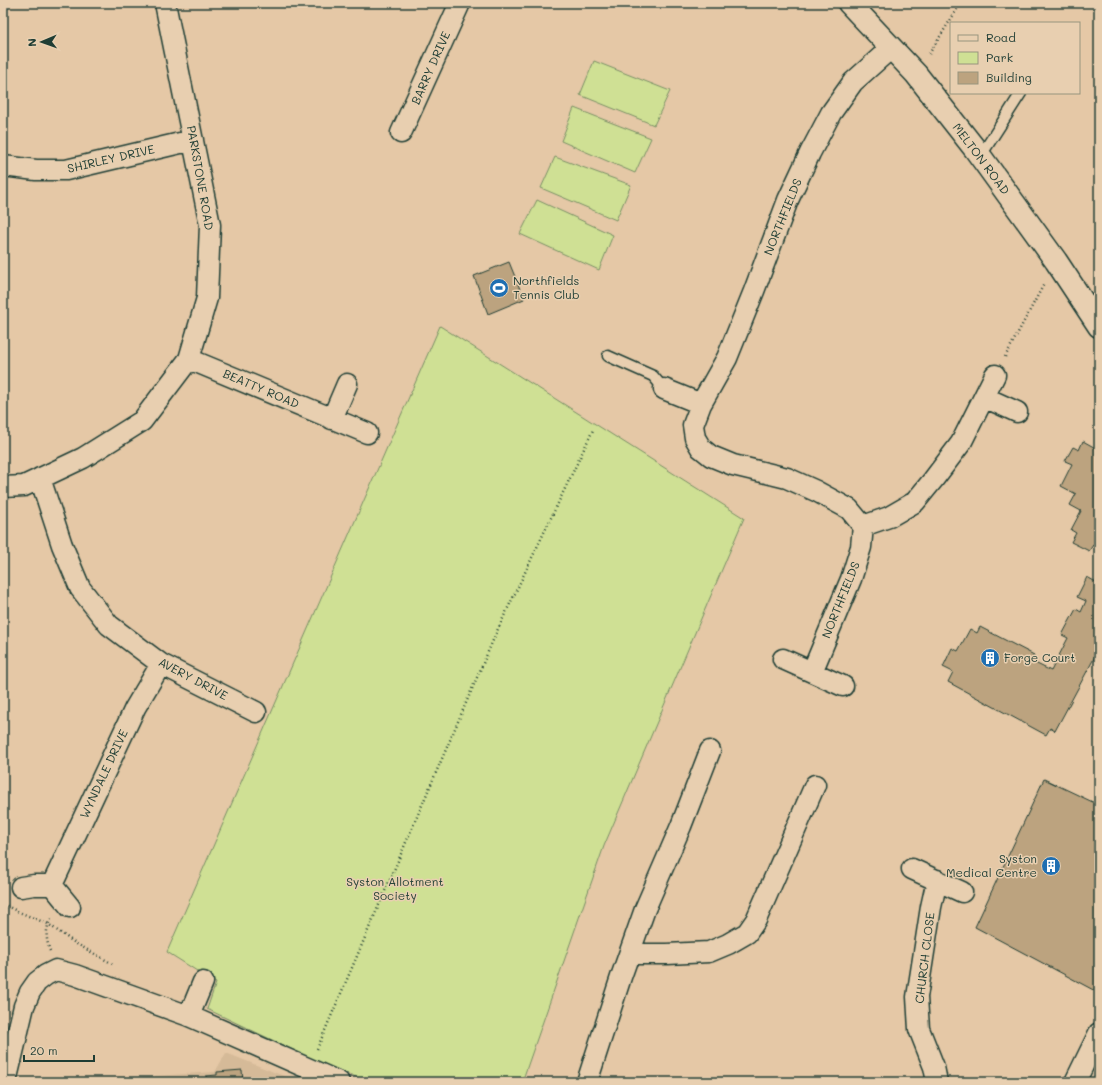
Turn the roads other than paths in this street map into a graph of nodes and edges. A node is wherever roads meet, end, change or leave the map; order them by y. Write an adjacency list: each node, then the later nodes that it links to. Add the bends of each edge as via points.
1 (165, 3): 7 (street, PARKSTONE ROAD)
2 (460, 3): 6 (street, BARRY DRIVE)
3 (849, 3): 4 (street, MELTON ROAD)
4 (891, 48): 8 (street, MELTON ROAD, via 916,74); 17 (street, NORTHFIELDS, via 853,82 831,113 788,200 726,358)
5 (1020, 94): 8 (lane)
6 (401, 133)
7 (193, 140): 9 (street, SHIRLEY DRIVE, via 66,170); 12 (street, PARKSTONE ROAD, via 210,225 207,298)
8 (980, 157): 10 (street, MELTON ROAD, via 1056,261)
9 (3, 166)
10 (1099, 326)
11 (608, 356): 15 (lane, via 653,376)
12 (189, 359): 19 (street, BEATTY ROAD); 21 (street, PARKSTONE ROAD, via 142,421 83,458)
13 (995, 375): 16 (street)
14 (347, 384): 19 (street)
15 (664, 389): 17 (street)
16 (984, 397): 18 (street); 23 (street, via 961,443 915,502 889,517)
17 (701, 404): 23 (street, NORTHFIELDS, via 693,424 695,438 701,448 711,456 733,466 786,478 816,491 849,509)
18 (1017, 412)
19 (332, 418): 20 (street, BEATTY ROAD)
20 (367, 433)
21 (40, 478): 22 (street, PARKSTONE ROAD, via 24,486); 25 (street, AVERY DRIVE, via 62,545 80,588 109,624)
22 (3, 487)
23 (863, 526): 26 (street, NORTHFIELDS, via 861,547 851,579)
24 (783, 659): 26 (street)
25 (161, 664): 28 (street, AVERY DRIVE); 33 (street, WYNDALE DRIVE, via 135,708 62,897 34,885)
26 (812, 672): 27 (street)
27 (843, 686)
28 (256, 712)
29 (710, 751): 35 (street, via 645,908)
30 (815, 785): 35 (street, via 756,920 747,932 709,952)
31 (912, 869): 32 (street)
32 (937, 880): 34 (street); 42 (street, CHURCH CLOSE, via 917,997 919,1029)
33 (21, 887)
34 (962, 892)
35 (630, 954): 41 (street)
36 (203, 982): 37 (street)
37 (189, 1016): 39 (street, via 56,970 37,982 30,992 24,1006); 40 (street)
38 (1099, 1033): 43 (street)
39 (6, 1082)
40 (339, 1082)
41 (587, 1082)
42 (937, 1082)
43 (1075, 1082)

